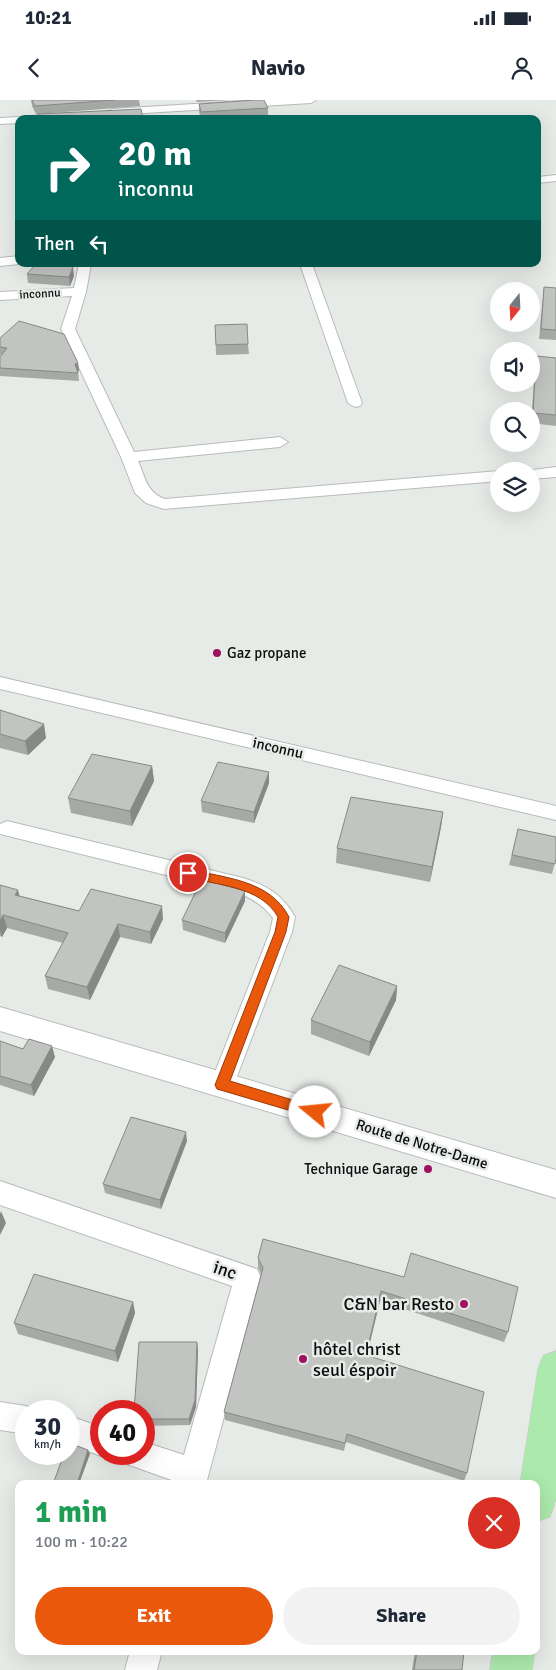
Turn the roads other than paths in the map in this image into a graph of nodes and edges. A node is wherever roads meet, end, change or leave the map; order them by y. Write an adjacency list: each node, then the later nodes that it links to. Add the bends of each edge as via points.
1 (312, 100): 2 (street)
2 (273, 104): 3 (street)
3 (102, 113)
4 (15, 120): 5 (street)
5 (0, 121)
6 (556, 178): 7 (street)
7 (541, 180)
8 (15, 260): 9 (street)
9 (0, 262)
10 (84, 267): 12 (street)
11 (307, 267): 14 (street)
12 (80, 292): 13 (street, inconnu); 16 (street, via 68,329)
13 (0, 296)
14 (355, 403)
15 (280, 442): 16 (street)
16 (129, 457): 19 (street, via 143,492 164,504)
17 (556, 472): 18 (street)
18 (540, 473)
19 (490, 477)
20 (0, 683): 21 (street, inconnu)
21 (556, 813)
22 (7, 829): 24 (street, via 242,886 265,895 278,906 284,917 280,932)
23 (0, 1019): 24 (street, Route de Notre-Dame)
24 (222, 1085): 25 (street, Route de Notre-Dame)
25 (556, 1184)
26 (0, 1193): 31 (street, inc, via 248,1278)
27 (555, 1385): 32 (main road)
28 (0, 1416): 29 (street)
29 (15, 1418)
30 (155, 1462): 31 (street)
31 (193, 1479)
32 (540, 1480)
33 (145, 1655): 35 (street)
34 (513, 1655): 36 (main road)
35 (140, 1670)
36 (511, 1670)

